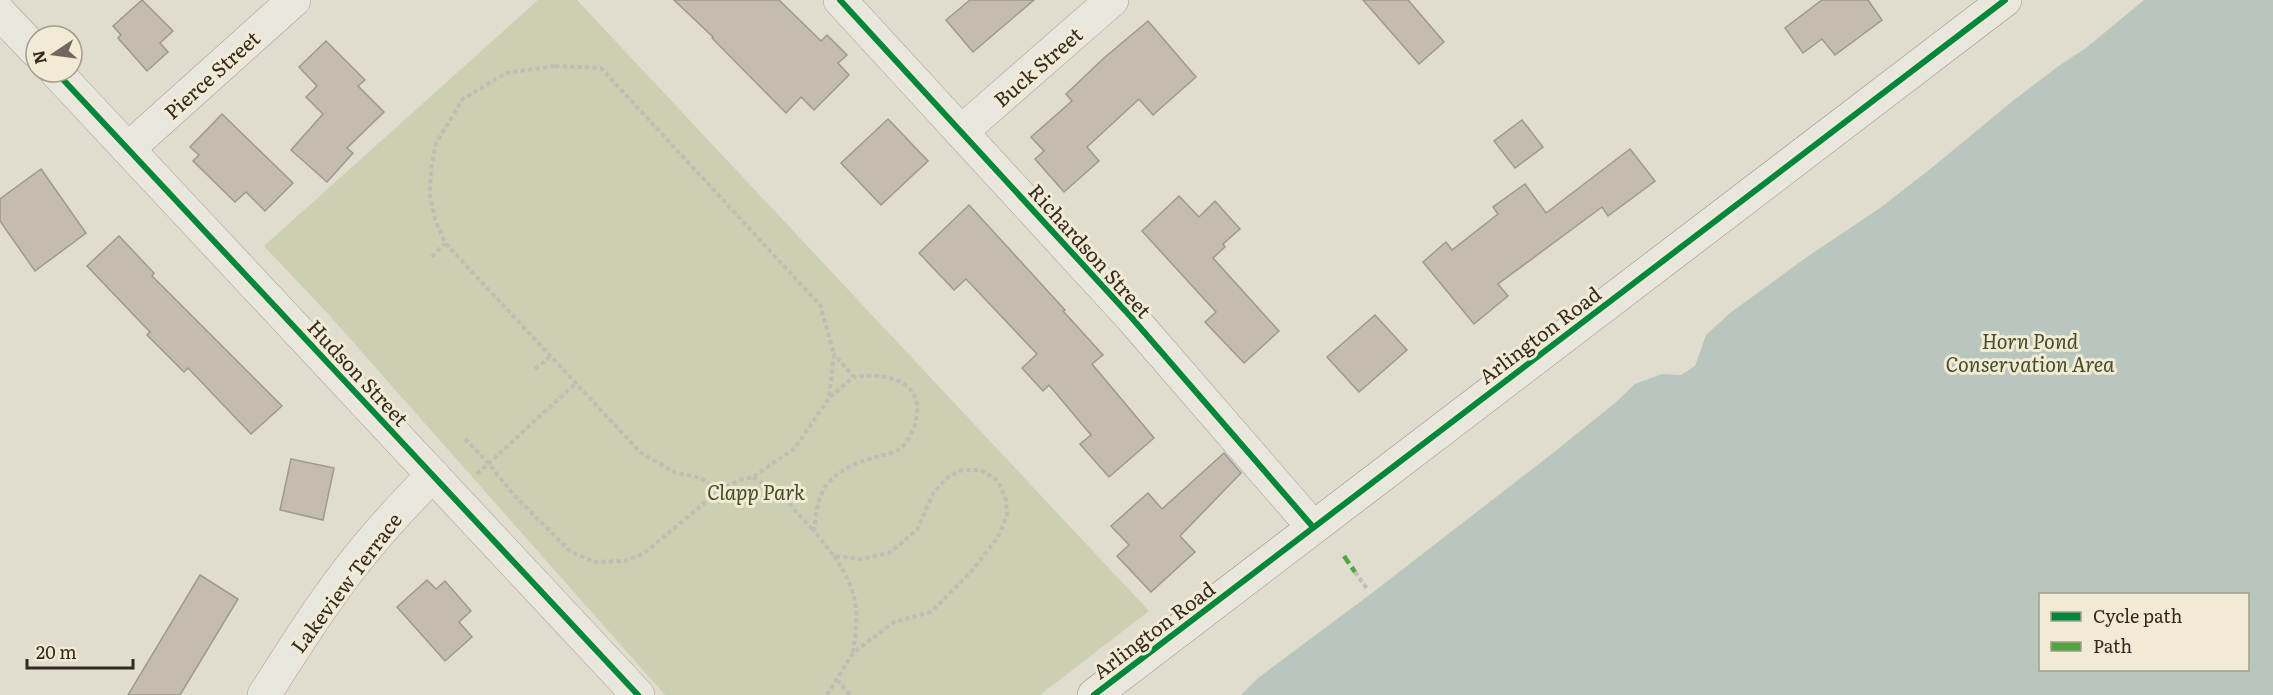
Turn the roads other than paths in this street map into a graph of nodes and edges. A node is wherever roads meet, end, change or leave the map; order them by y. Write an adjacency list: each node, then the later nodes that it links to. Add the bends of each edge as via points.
1 (294, 0): 9 (street, Pierce Street)
2 (840, 0): 8 (street, Richardson Street)
3 (1112, 0): 8 (street, Buck Street)
4 (2005, 0): 11 (street, Arlington Road)
5 (0, 13): 6 (street)
6 (24, 38)
7 (67, 84): 9 (street, Hudson Street)
8 (961, 132): 11 (street, Richardson Street, via 1131,317)
9 (128, 149): 10 (street, Hudson Street)
10 (433, 475): 12 (street, Lakeview Terrace, via 354,563); 13 (street, Hudson Street)
11 (1313, 527): 14 (street, Arlington Road)
12 (264, 695)
13 (638, 695)
14 (1094, 695)

